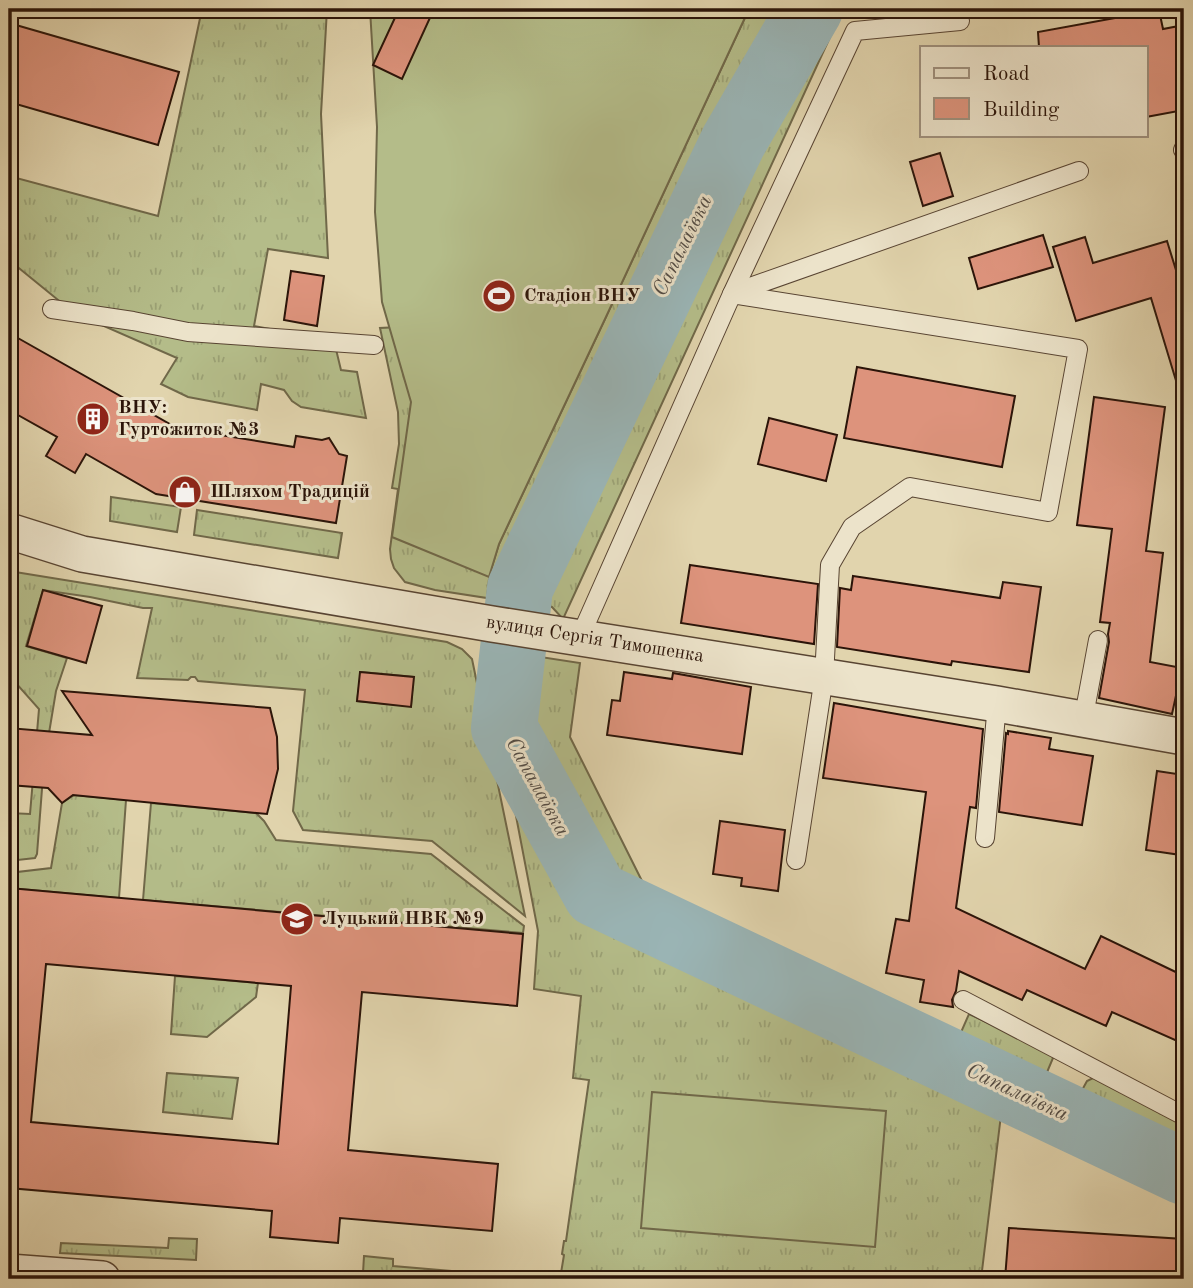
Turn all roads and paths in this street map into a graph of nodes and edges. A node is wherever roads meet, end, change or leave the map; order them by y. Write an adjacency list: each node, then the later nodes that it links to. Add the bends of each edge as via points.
1 (960, 22): 3 (lane, via 855,31)
2 (1079, 171): 3 (lane)
3 (732, 293): 7 (lane); 9 (lane, via 1078,349 1048,512 909,487 852,527 830,565)
4 (52, 309): 5 (lane, via 188,332)
5 (374, 345)
6 (9, 531): 7 (street, вулиця Сергія Тимошенка, via 82,554)
7 (564, 635): 9 (street, вулиця Сергія Тимошенка)
8 (1098, 640): 11 (lane)
9 (824, 677): 10 (street, вулиця Сергія Тимошенка); 14 (lane)
10 (997, 704): 11 (street, вулиця Сергія Тимошенка); 13 (lane)
11 (1083, 720): 12 (street, вулиця Сергія Тимошенка)
12 (1184, 737)
13 (985, 838)
14 (796, 860)
15 (963, 1000): 16 (lane)
16 (1184, 1116)
17 (9, 1272): 18 (street)
18 (102, 1279)

